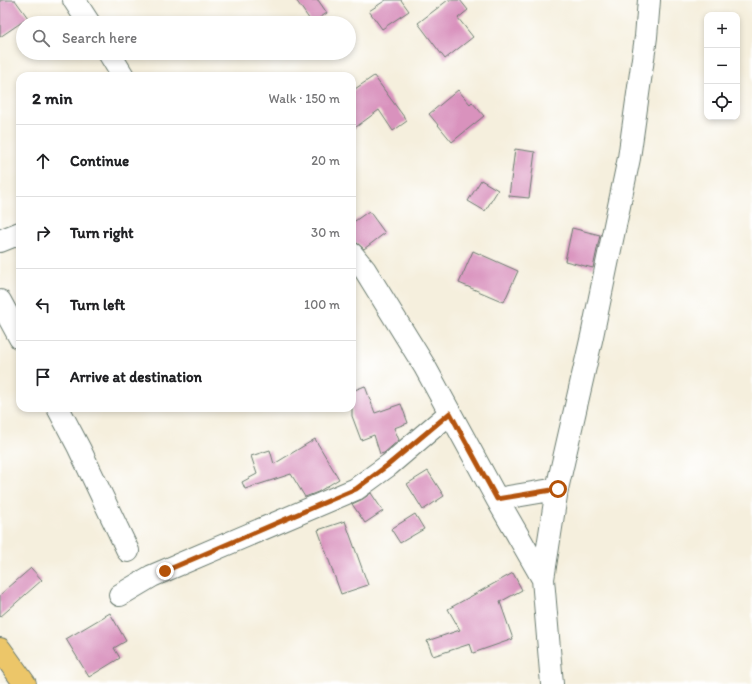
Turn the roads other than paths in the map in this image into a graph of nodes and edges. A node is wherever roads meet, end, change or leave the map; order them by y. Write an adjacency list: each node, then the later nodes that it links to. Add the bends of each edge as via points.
1 (649, 0): 13 (street, via 629,158)
2 (75, 1): 3 (street)
3 (85, 16)
4 (113, 60): 5 (street)
5 (120, 72)
6 (16, 235): 7 (street)
7 (0, 241)
8 (356, 259): 12 (street, via 404,331)
9 (0, 301): 10 (street)
10 (16, 331)
11 (60, 412): 15 (street)
12 (450, 413): 14 (street); 17 (street, via 356,489 152,576)
13 (558, 489): 14 (street); 16 (street)
14 (497, 499): 16 (street)
15 (128, 551)
16 (543, 579): 20 (street)
17 (120, 595)
18 (0, 649): 19 (main road)
19 (25, 684)
20 (552, 684)

